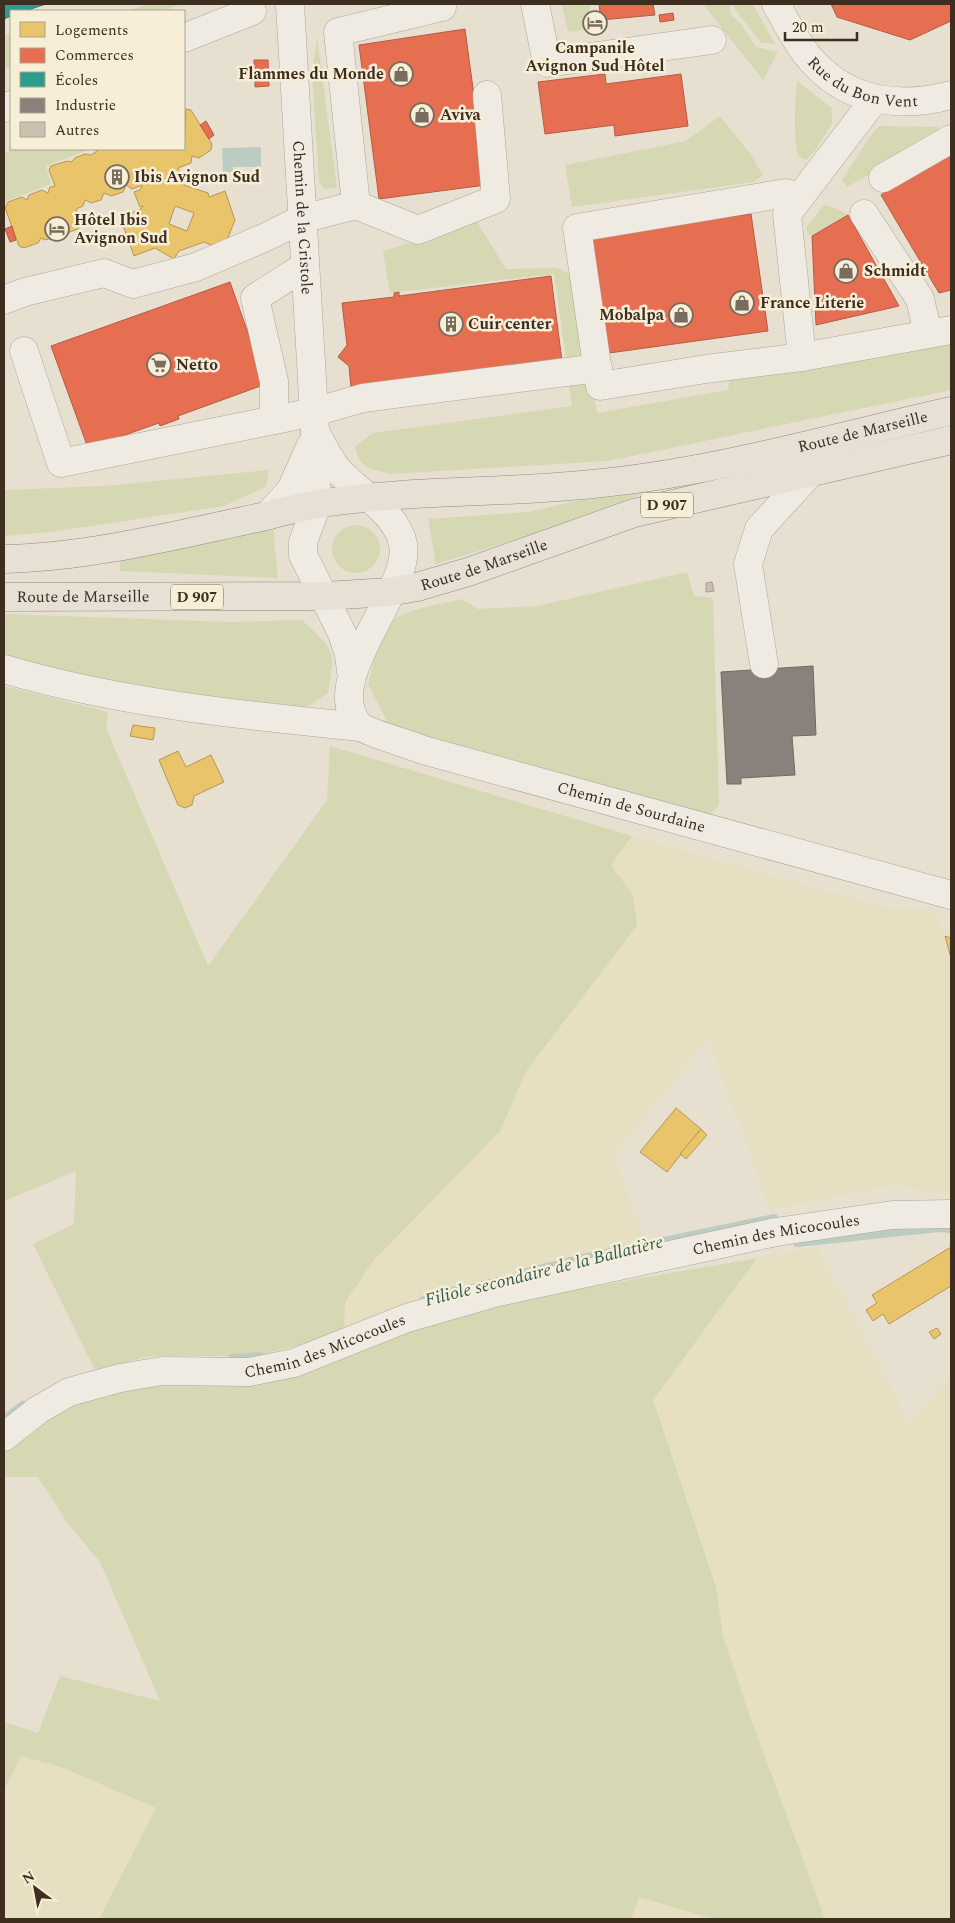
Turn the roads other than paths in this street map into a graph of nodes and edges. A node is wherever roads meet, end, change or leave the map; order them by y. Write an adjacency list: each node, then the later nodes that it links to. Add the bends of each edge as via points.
1 (441, 4): 14 (street, via 338,32)
2 (535, 4): 7 (street, via 547,63)
3 (776, 4): 10 (street, Rue du Bon Vent, via 816,66 852,91)
4 (293, 5): 16 (street, Chemin de la Cristole)
5 (252, 11): 6 (street)
6 (185, 38)
7 (712, 40)
8 (487, 95): 14 (street, via 496,199 418,230)
9 (951, 95): 10 (street, Rue du Bon Vent, via 921,101)
10 (874, 100): 13 (street)
11 (951, 140): 12 (street)
12 (883, 178)
13 (786, 193): 21 (street); 22 (street, via 577,228)
14 (356, 205): 16 (street)
15 (864, 214): 19 (street)
16 (302, 219): 17 (street, Chemin de la Cristole); 18 (street, via 196,267 142,282 133,284 104,273 24,292)
17 (305, 266): 24 (street, via 255,298 274,381); 25 (street, Chemin de la Cristole)
18 (4, 300)
19 (940, 332): 21 (street)
20 (24, 351): 24 (street, via 61,463)
21 (802, 357): 22 (street, via 600,386)
22 (598, 368): 25 (street, via 363,398)
23 (951, 410): 28 (main road, Route de Marseille / D 907, via 645,478)
24 (274, 420): 25 (street)
25 (314, 422): 28 (street, via 337,469); 29 (street, Chemin de la Cristole); 30 (street, via 309,453 291,490)
26 (951, 440): 27 (main road, Route de Marseille / D 907)
27 (811, 472): 32 (main road, Route de Marseille / D 907, via 634,513 468,572); 35 (street, via 759,529 748,564)
28 (371, 498): 29 (main road, Route de Marseille / D 907); 32 (street, via 389,518 402,543 403,556)
29 (317, 504): 30 (main road, Route de Marseille / D 907); 33 (street, via 303,542 303,555)
30 (268, 516): 31 (main road, Route de Marseille / D 907, via 76,552)
31 (4, 559)
32 (390, 592): 33 (main road, Route de Marseille / D 907); 37 (street, via 366,638)
33 (325, 596): 34 (main road, Route de Marseille / D 907); 37 (street, via 349,655)
34 (4, 597)
35 (764, 664)
36 (4, 669): 38 (street, Chemin de Sourdaine, via 53,683 237,714)
37 (352, 681): 38 (street, via 352,714)
38 (360, 726): 39 (street, Chemin de Sourdaine, via 423,750)
39 (951, 895)
40 (951, 1214): 41 (street, Chemin des Micocoules, via 892,1215 776,1232 494,1293 407,1318 294,1363 250,1372 162,1371 120,1378 69,1392 38,1410)
41 (4, 1437)

